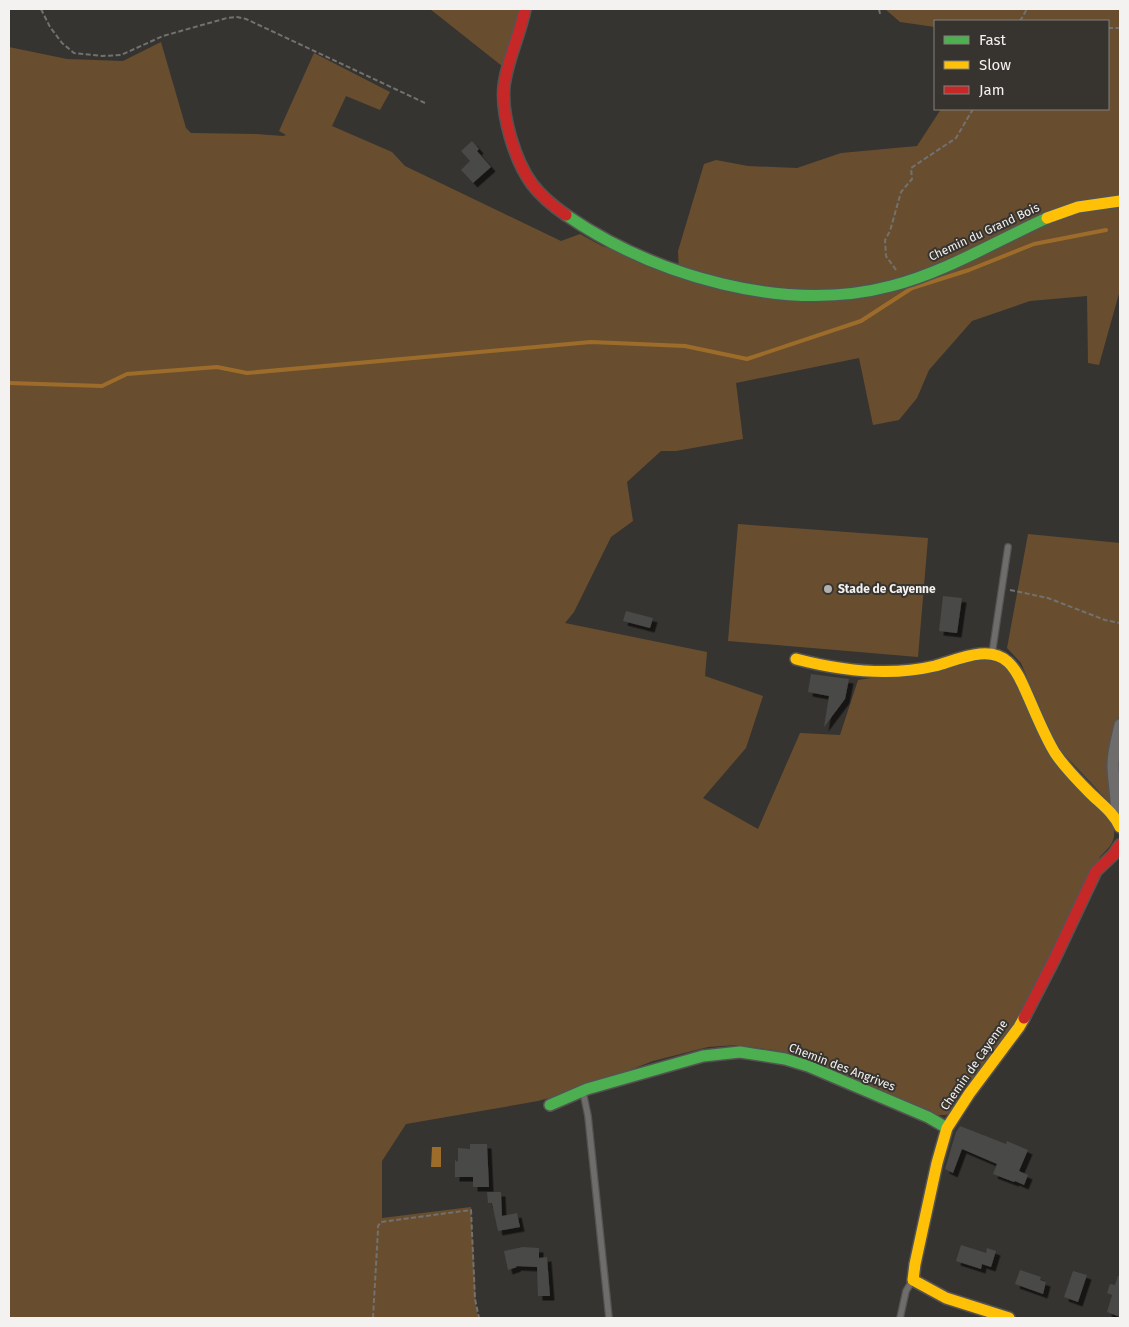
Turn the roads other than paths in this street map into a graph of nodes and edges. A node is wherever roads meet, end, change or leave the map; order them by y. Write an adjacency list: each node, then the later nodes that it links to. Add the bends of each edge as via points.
1 (524, 9): 2 (street, Chemin du Grand Bois, via 522,26 507,67 503,97 513,142 531,183 572,221 630,251 730,287 830,296 887,287 950,265 1046,218 1071,209)
2 (1120, 201)
3 (1008, 547): 4 (lane)
4 (992, 654): 5 (street, via 884,672 834,669); 7 (street, via 1008,660 1015,668 1054,750 1075,778)
5 (796, 659)
6 (1120, 726): 7 (street, via 1113,764)
7 (1118, 822)
8 (1120, 847): 11 (street, Chemin de Cayenne, via 1096,871 1019,1027)
9 (583, 1091): 10 (street, Chemin des Angrives); 11 (street, Chemin des Angrives, via 703,1056 740,1052 762,1054 816,1070); 13 (lane)
10 (550, 1105)
11 (947, 1128): 12 (street, Chemin de Cayenne)
12 (913, 1280): 14 (lane, via 906,1291); 15 (street, via 924,1288)
13 (610, 1318)
14 (900, 1318)
15 (1009, 1318)

